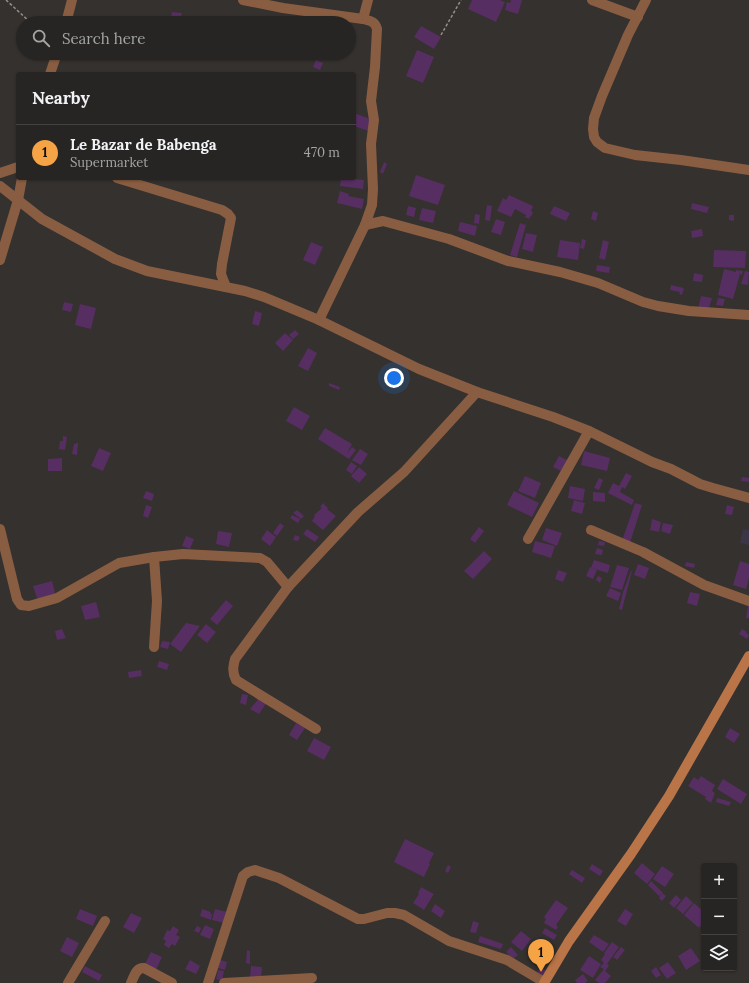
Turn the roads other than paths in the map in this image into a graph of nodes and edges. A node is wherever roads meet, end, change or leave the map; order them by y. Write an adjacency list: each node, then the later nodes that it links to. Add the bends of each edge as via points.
1 (72, 0): 6 (street)
2 (243, 0): 7 (street)
3 (368, 0): 10 (street)
4 (592, 0): 8 (street)
5 (646, 0): 8 (street)
6 (68, 16)
7 (341, 16)
8 (638, 17): 14 (street, via 628,34 594,118 593,129 597,142 604,148 635,155)
9 (356, 18): 10 (street)
10 (363, 19): 20 (street, via 373,22 377,29 372,101 373,189 372,204)
11 (55, 60): 12 (street)
12 (51, 72)
13 (16, 168): 15 (street)
14 (749, 170)
15 (0, 173)
16 (22, 180): 19 (street)
17 (124, 180): 22 (street, via 228,214 231,218 221,274)
18 (0, 186): 19 (street)
19 (18, 200): 21 (street); 22 (street, via 42,219 115,259 146,271)
20 (365, 226): 23 (street, via 383,222 449,240 508,261 598,283 658,306); 24 (street)
21 (0, 260)
22 (226, 287): 24 (street, via 264,297)
23 (749, 315)
24 (319, 320): 25 (street, via 419,369)
25 (478, 392): 26 (street); 32 (street, via 404,472 358,512)
26 (588, 431): 27 (street, via 700,484); 30 (street)
27 (749, 498)
28 (0, 528): 31 (street, via 17,599 21,605 29,606 57,598 119,564)
29 (591, 530): 33 (street, via 643,552 704,585)
30 (528, 539)
31 (154, 557): 32 (street, via 183,554 260,558 267,562); 34 (street, via 157,601)
32 (288, 587): 36 (street, via 236,659 232,668 233,674 236,680)
33 (749, 601)
34 (154, 647)
35 (749, 656): 44 (main road, via 670,796 569,941)
36 (316, 729)
37 (105, 921): 39 (street)
38 (312, 978): 43 (street)
39 (68, 983)
40 (131, 983): 41 (street, via 141,967)
41 (172, 983)
42 (208, 983): 44 (street, via 244,876 255,870 279,878 358,919 387,913 404,916 449,940 507,960)
43 (224, 983)
44 (544, 983)

